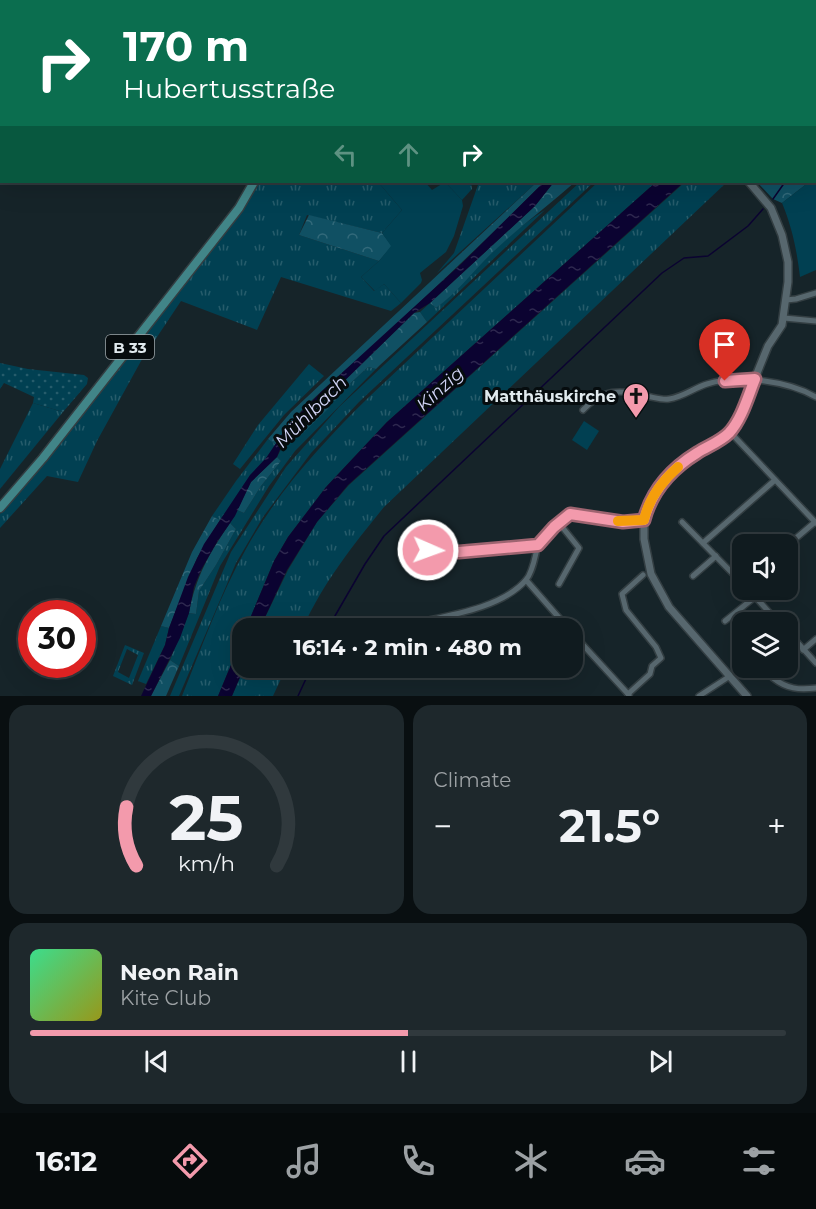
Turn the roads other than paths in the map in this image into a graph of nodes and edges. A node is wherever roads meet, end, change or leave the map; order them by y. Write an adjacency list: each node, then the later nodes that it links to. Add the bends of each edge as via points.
1 (253, 183): 12 (main road, B 33, via 239,208)
2 (750, 183): 4 (street, via 771,208 782,235 788,262)
3 (816, 293): 4 (street)
4 (786, 300): 5 (street)
5 (784, 318): 6 (street); 7 (street)
6 (816, 321)
7 (755, 379): 8 (street, via 801,389); 9 (street, via 712,383 667,400 622,390 605,393); 10 (street)
8 (816, 397)
9 (583, 410)
10 (730, 432): 11 (street); 13 (street, via 667,477 651,499)
11 (775, 480): 15 (street); 18 (street)
12 (0, 508)
13 (644, 520): 16 (street, via 623,522 570,514); 38 (street, via 651,574 669,607)
14 (682, 522): 18 (street)
15 (815, 522): 17 (street)
16 (559, 523): 19 (street); 26 (street, via 579,548)
17 (798, 536)
18 (703, 543): 21 (street)
19 (538, 545): 20 (street, via 459,552); 25 (street)
20 (428, 550)
21 (716, 556): 22 (street); 24 (street)
22 (732, 573)
23 (643, 575): 41 (street, via 622,594 626,610 661,658)
24 (693, 576)
25 (526, 580): 30 (street, via 500,599); 31 (street)
26 (559, 584)
27 (751, 600): 32 (street)
28 (758, 600): 29 (street)
29 (769, 612)
30 (437, 618)
31 (559, 618)
32 (725, 621)
33 (816, 639): 36 (street)
34 (798, 644): 36 (street)
35 (583, 645): 41 (street)
36 (803, 650): 37 (street)
37 (816, 663)
38 (730, 676): 42 (street); 43 (street)
39 (773, 678): 40 (street, via 784,687)
40 (816, 688)
41 (629, 695)
42 (700, 696)
43 (747, 696)

